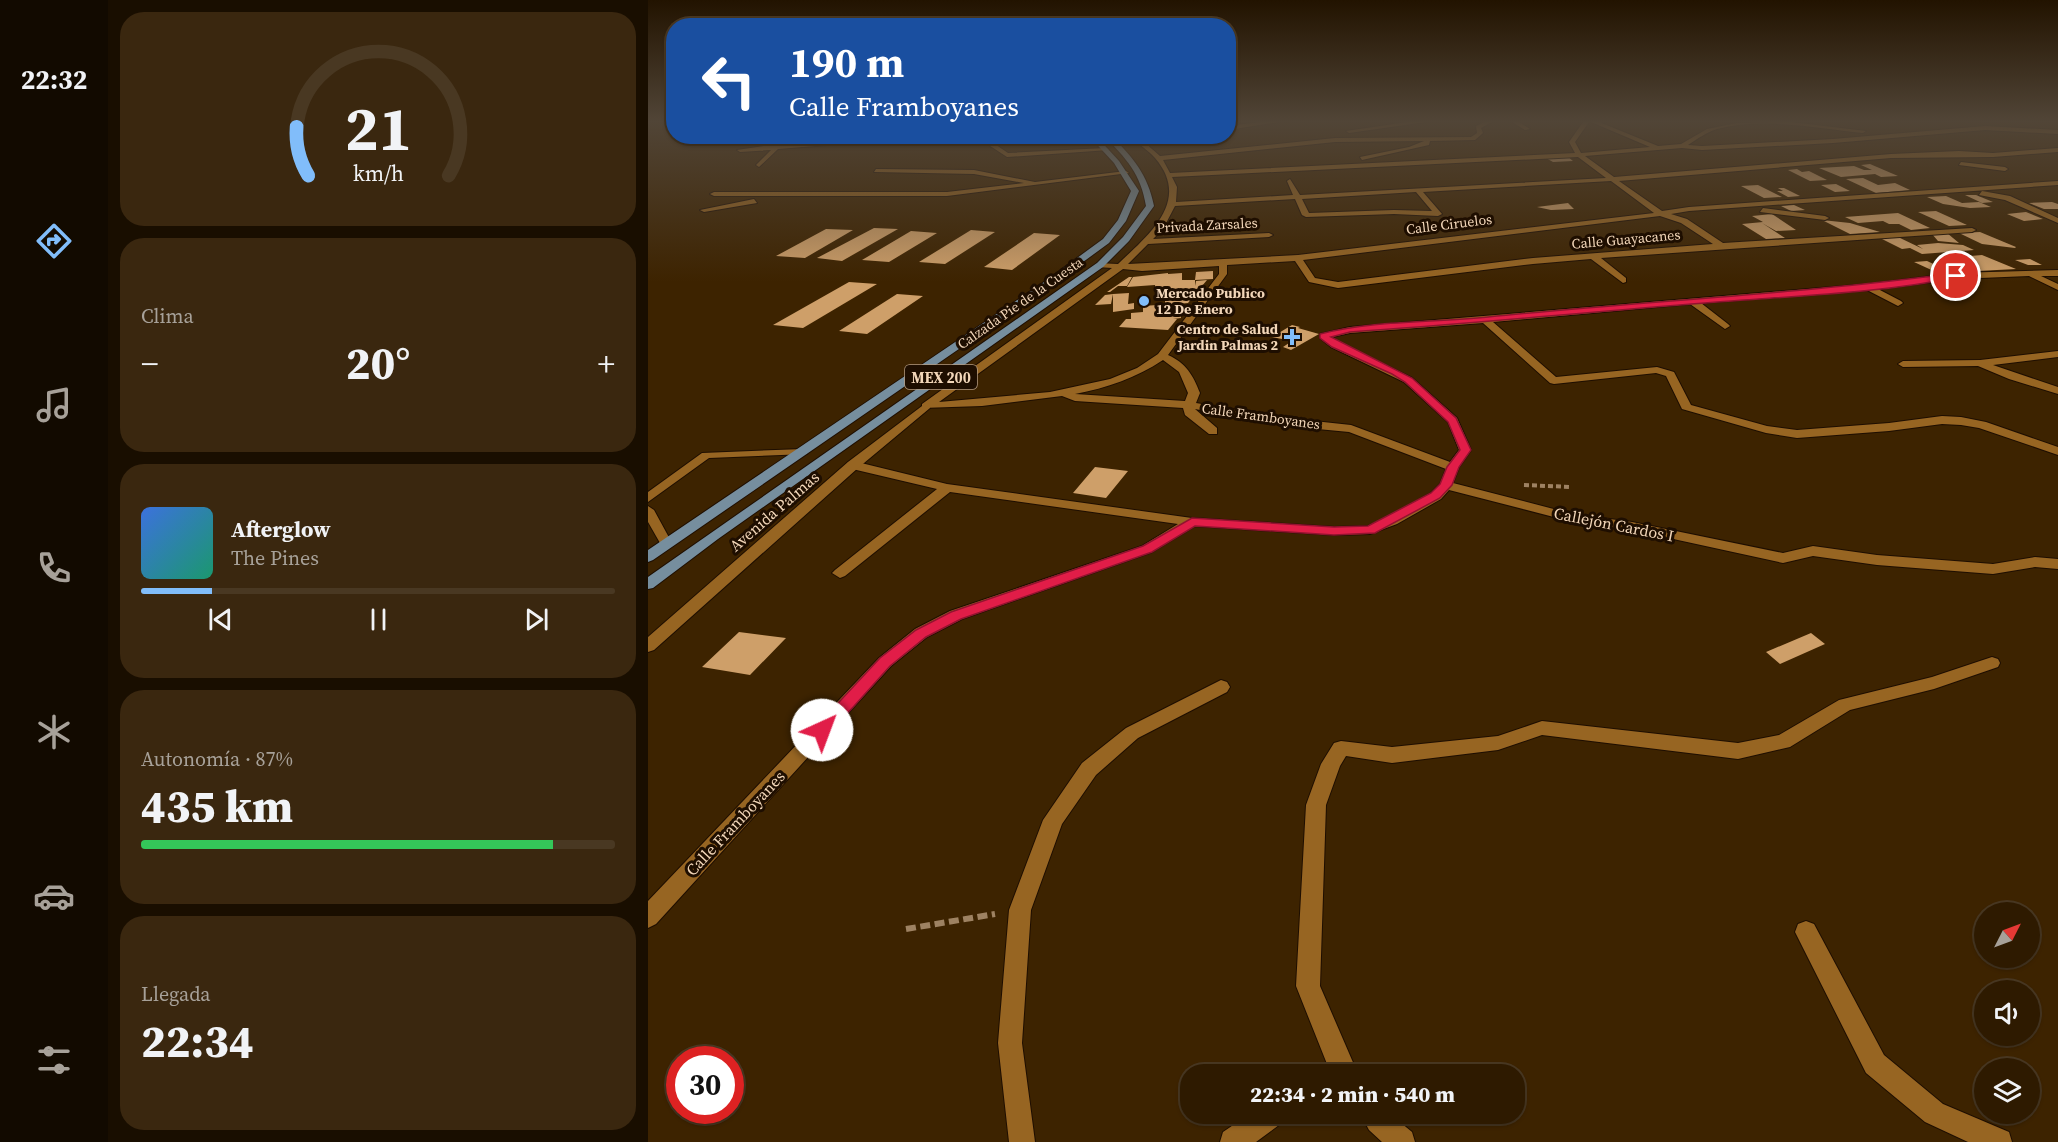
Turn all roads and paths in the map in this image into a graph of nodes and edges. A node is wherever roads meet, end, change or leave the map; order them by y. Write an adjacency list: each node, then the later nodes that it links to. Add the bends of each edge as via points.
1 (1007, 175): 14 (street)
2 (1061, 175): 10 (street)
3 (1109, 175): 10 (street)
4 (1127, 175): 56 (main road, Calzada Pie de la Cuesta / MEX 200, via 1135,191 1122,221 1107,241)
5 (1144, 175): 34 (main road, Calzada Pie de la Cuesta / MEX 200, via 1150,206 1126,239)
6 (1169, 175): 21 (street, via 1174,187)
7 (1610, 175): 9 (street)
8 (1660, 175): 9 (street)
9 (1616, 179): 15 (street); 24 (street)
10 (1068, 181): 14 (street)
11 (909, 182): 19 (street)
12 (1290, 182): 20 (street)
13 (2058, 183): 16 (street)
14 (1041, 185): 19 (street, via 947,194)
15 (1418, 190): 20 (street); 20 (street, via 1438,214 1306,215)
16 (1970, 190): 22 (street); 26 (street, via 2007,198)
17 (714, 194): 18 (street)
18 (792, 194): 19 (street); 23 (street)
19 (894, 194)
20 (1296, 197): 21 (street)
21 (1172, 204): 29 (street, Avenida Palmas)
22 (1733, 205): 24 (street, Calle Ciruelos); 25 (street)
23 (704, 210)
24 (1661, 214): 30 (street, via 1684,221); 32 (street, Calle Ciruelos)
25 (1825, 218)
26 (2058, 221)
27 (1972, 230): 30 (street, Calle Guayacanes)
28 (1269, 235): 29 (street, Privada Zarsales)
29 (1147, 242): 35 (street, Avenida Palmas)
30 (1721, 246): 31 (street, Calle Guayacanes)
31 (1594, 257): 32 (street, Calle Guayacanes, via 1338,285 1314,283); 38 (street)
32 (1298, 258): 33 (street, Calle Ciruelos)
33 (1223, 263): 35 (street, Calle Ciruelos); 46 (street, via 1223,274)
34 (1100, 265): 35 (street, Calle Ciruelos); 51 (main road, Calzada Pie de la Cuesta / MEX 200)
35 (1120, 267): 53 (street, Avenida Palmas)
36 (2025, 273): 37 (street); 39 (street, via 1956,276); 40 (street)
37 (2058, 273)
38 (1623, 280)
39 (1869, 287): 41 (street); 42 (street)
40 (2058, 287)
41 (1691, 300): 43 (street); 44 (street)
42 (1898, 303)
43 (1485, 320): 55 (street, via 1554,381 1657,370 1670,374 1686,407 1766,429 1797,434 1961,421); 58 (street, via 1350,330 1324,336 1408,380 1453,420 1465,450)
44 (1725, 326)
45 (2058, 354): 47 (street)
46 (1162, 356): 50 (street, via 1151,366 1110,384); 52 (street, via 1177,362 1187,373 1194,393)
47 (1980, 363): 48 (street); 49 (street)
48 (1903, 364)
49 (2058, 391)
50 (1063, 393): 52 (street, Calle Framboyanes, via 1075,398); 53 (street)
51 (905, 402): 53 (street); 68 (main road, Calzada Pie de la Cuesta / MEX 200)
52 (1189, 405): 54 (street, via 1189,413); 58 (street, Calle Framboyanes, via 1351,429)
53 (926, 406): 57 (street, Avenida Palmas)
54 (1213, 431)
55 (2058, 451)
56 (803, 452): 61 (lane, via 706,455); 64 (main road, Calzada Pie de la Cuesta / MEX 200)
57 (853, 465): 60 (street); 69 (street, Avenida Palmas)
58 (1453, 467): 59 (street)
59 (1446, 485): 63 (street, via 1436,496 1370,530); 66 (street, Callejón Cardos I, via 1573,518 1632,526 1783,558 1813,551 1993,569 2035,562)
60 (947, 488): 63 (street); 67 (street)
61 (648, 498)
62 (648, 510): 64 (lane)
63 (1192, 522): 73 (street, Calle Framboyanes, via 1148,549 956,615 921,633 885,662)
64 (666, 543): 65 (main road, Calzada Pie de la Cuesta / MEX 200)
65 (648, 557)
66 (2058, 564)
67 (840, 573)
68 (648, 584)
69 (648, 645)
70 (1992, 663): 76 (street, via 1934,683 1845,705 1783,742 1738,751 1542,728 1498,743 1392,754 1341,748 1316,805 1308,986)
71 (1221, 687): 72 (street, via 1132,733 1089,769 1053,820)
72 (1020, 910): 74 (path); 79 (street, via 1010,1043)
73 (648, 916)
74 (906, 929)
75 (1806, 932): 82 (street, via 1875,1064 1934,1113)
76 (1336, 1064)
77 (1258, 1124): 80 (street)
78 (1384, 1124): 81 (street)
79 (1022, 1142)
80 (1233, 1142)
81 (1402, 1142)
82 (1999, 1142)

